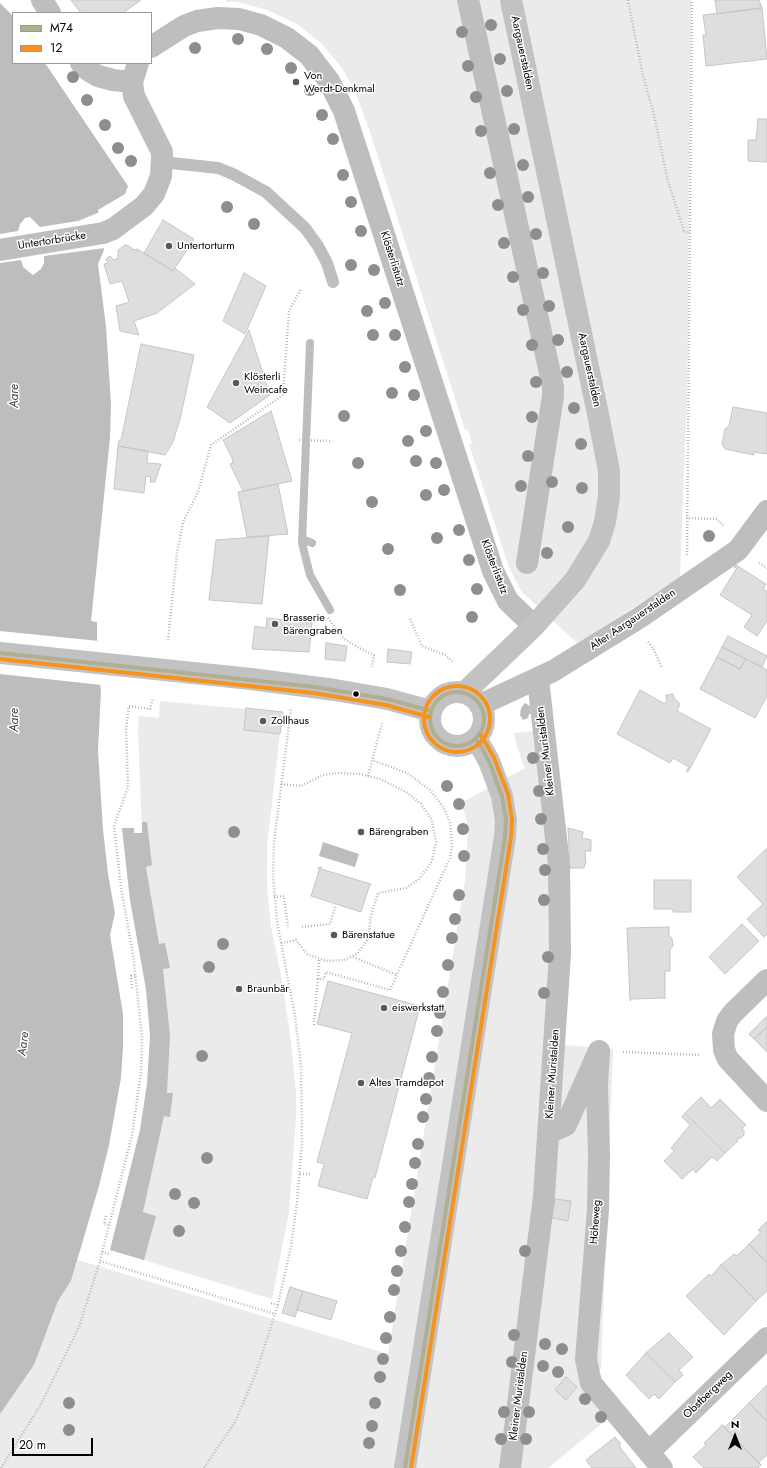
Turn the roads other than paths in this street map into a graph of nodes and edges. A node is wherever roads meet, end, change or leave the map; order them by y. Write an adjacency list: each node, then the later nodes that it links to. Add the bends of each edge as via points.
1 (42, 0): 4 (street)
2 (468, 0): 12 (street, via 553,387)
3 (511, 0): 13 (main road, Aargauerstalden, via 608,471 609,496 599,541 575,580)
4 (49, 12)
5 (152, 46): 13 (street, Klösterlistutz, via 184,26 197,21 218,18 246,20 274,30 299,46 329,82 344,111 493,570 508,601)
6 (82, 64): 7 (street, via 98,76 113,80)
7 (135, 72): 8 (street, via 134,96 162,152)
8 (162, 162): 9 (street, Untertorbrücke, via 159,183 150,199 117,226 103,233); 10 (lane, via 218,168 266,192 305,228 324,257)
9 (0, 250)
10 (333, 282)
11 (767, 511): 15 (street, Alter Aargauerstalden, via 738,550 631,623)
12 (527, 563)
13 (534, 626): 16 (main road, Aargauerstalden)
14 (0, 653): 17 (main road, bridge, via 342,691 387,699)
15 (538, 679): 16 (street, Alter Aargauerstalden); 21 (street, Kleiner Muristalden, via 559,865 560,954)
16 (472, 699): 17 (main road, via 456,692 445,695 437,701); 18 (main road, via 484,722)
17 (431, 711): 18 (main road, via 433,731 443,742 463,745)
18 (476, 738): 24 (main road, via 489,761 502,796 506,820 505,837)
19 (767, 980): 20 (street, via 727,1021 723,1034 726,1055)
20 (767, 1101)
21 (549, 1133): 23 (street, Höheweg, via 566,1125 599,1051 596,1086 598,1210 586,1359 591,1383); 25 (street, Kleiner Muristalden, via 542,1211)
22 (767, 1338): 23 (street, Obstbergweg)
23 (655, 1460)
24 (405, 1468)
25 (510, 1468)

